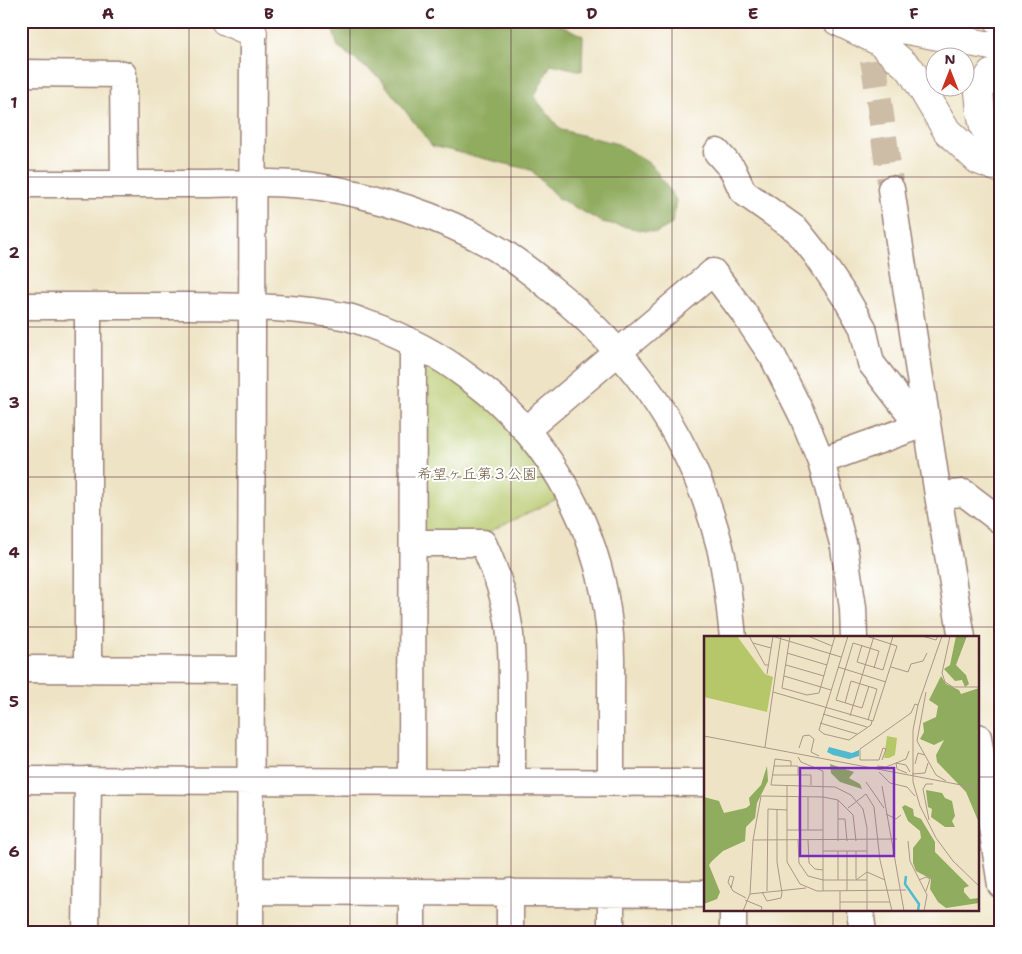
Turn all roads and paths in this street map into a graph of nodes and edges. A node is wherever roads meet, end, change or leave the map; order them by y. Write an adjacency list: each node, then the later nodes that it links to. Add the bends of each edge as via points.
1 (226, 21): 4 (highway)
2 (837, 21): 10 (highway, via 878,41 911,70 947,131 978,160)
3 (860, 21): 5 (highway)
4 (254, 25): 11 (street)
5 (1001, 48)
6 (1001, 72): 8 (highway, via 991,74 979,92 984,127)
7 (21, 73): 13 (street, via 123,74)
8 (1001, 144)
9 (717, 152): 20 (street, via 733,170 742,190 796,230 824,264 863,328 871,363)
10 (1001, 169)
11 (252, 183): 13 (street); 17 (street); 19 (street, via 295,184 350,193 414,211 460,229 535,275 597,328)
12 (21, 184): 13 (street)
13 (124, 184)
14 (891, 189): 20 (street)
15 (21, 306): 16 (street)
16 (88, 306): 17 (street); 30 (street)
17 (252, 307): 18 (street, via 344,316); 31 (street)
18 (413, 343): 21 (street, via 441,358 484,389); 25 (street)
19 (619, 352): 21 (street); 22 (street, via 713,272 773,357); 26 (street, via 664,414 693,470 719,546)
20 (924, 419): 22 (street); 23 (street)
21 (526, 430): 38 (street, via 557,473 576,508 600,577 611,653)
22 (821, 460): 27 (street, via 844,547)
23 (938, 495): 24 (street, via 964,493); 28 (street)
24 (1001, 521)
25 (413, 543): 36 (street); 37 (street, via 483,543 488,554 504,603 512,647)
26 (733, 636)
27 (854, 636)
28 (962, 636)
29 (21, 669): 30 (street)
30 (88, 670): 31 (street)
31 (250, 670): 35 (street)
32 (980, 746): 39 (street)
33 (21, 780): 34 (street)
34 (88, 780): 35 (street); 49 (street)
35 (250, 782): 36 (street); 42 (street)
36 (412, 782): 37 (street)
37 (512, 782): 38 (street)
38 (611, 782): 40 (street)
39 (988, 782): 41 (street)
40 (704, 783)
41 (1001, 885)
42 (250, 891): 43 (street); 50 (street)
43 (412, 892): 44 (street); 51 (street)
44 (510, 892): 45 (street); 52 (street)
45 (611, 893): 46 (street); 53 (street)
46 (704, 894)
47 (733, 912): 54 (street)
48 (860, 912): 55 (street)
49 (86, 933)
50 (250, 933)
51 (412, 933)
52 (510, 933)
53 (611, 933)
54 (733, 933)
55 (863, 933)

